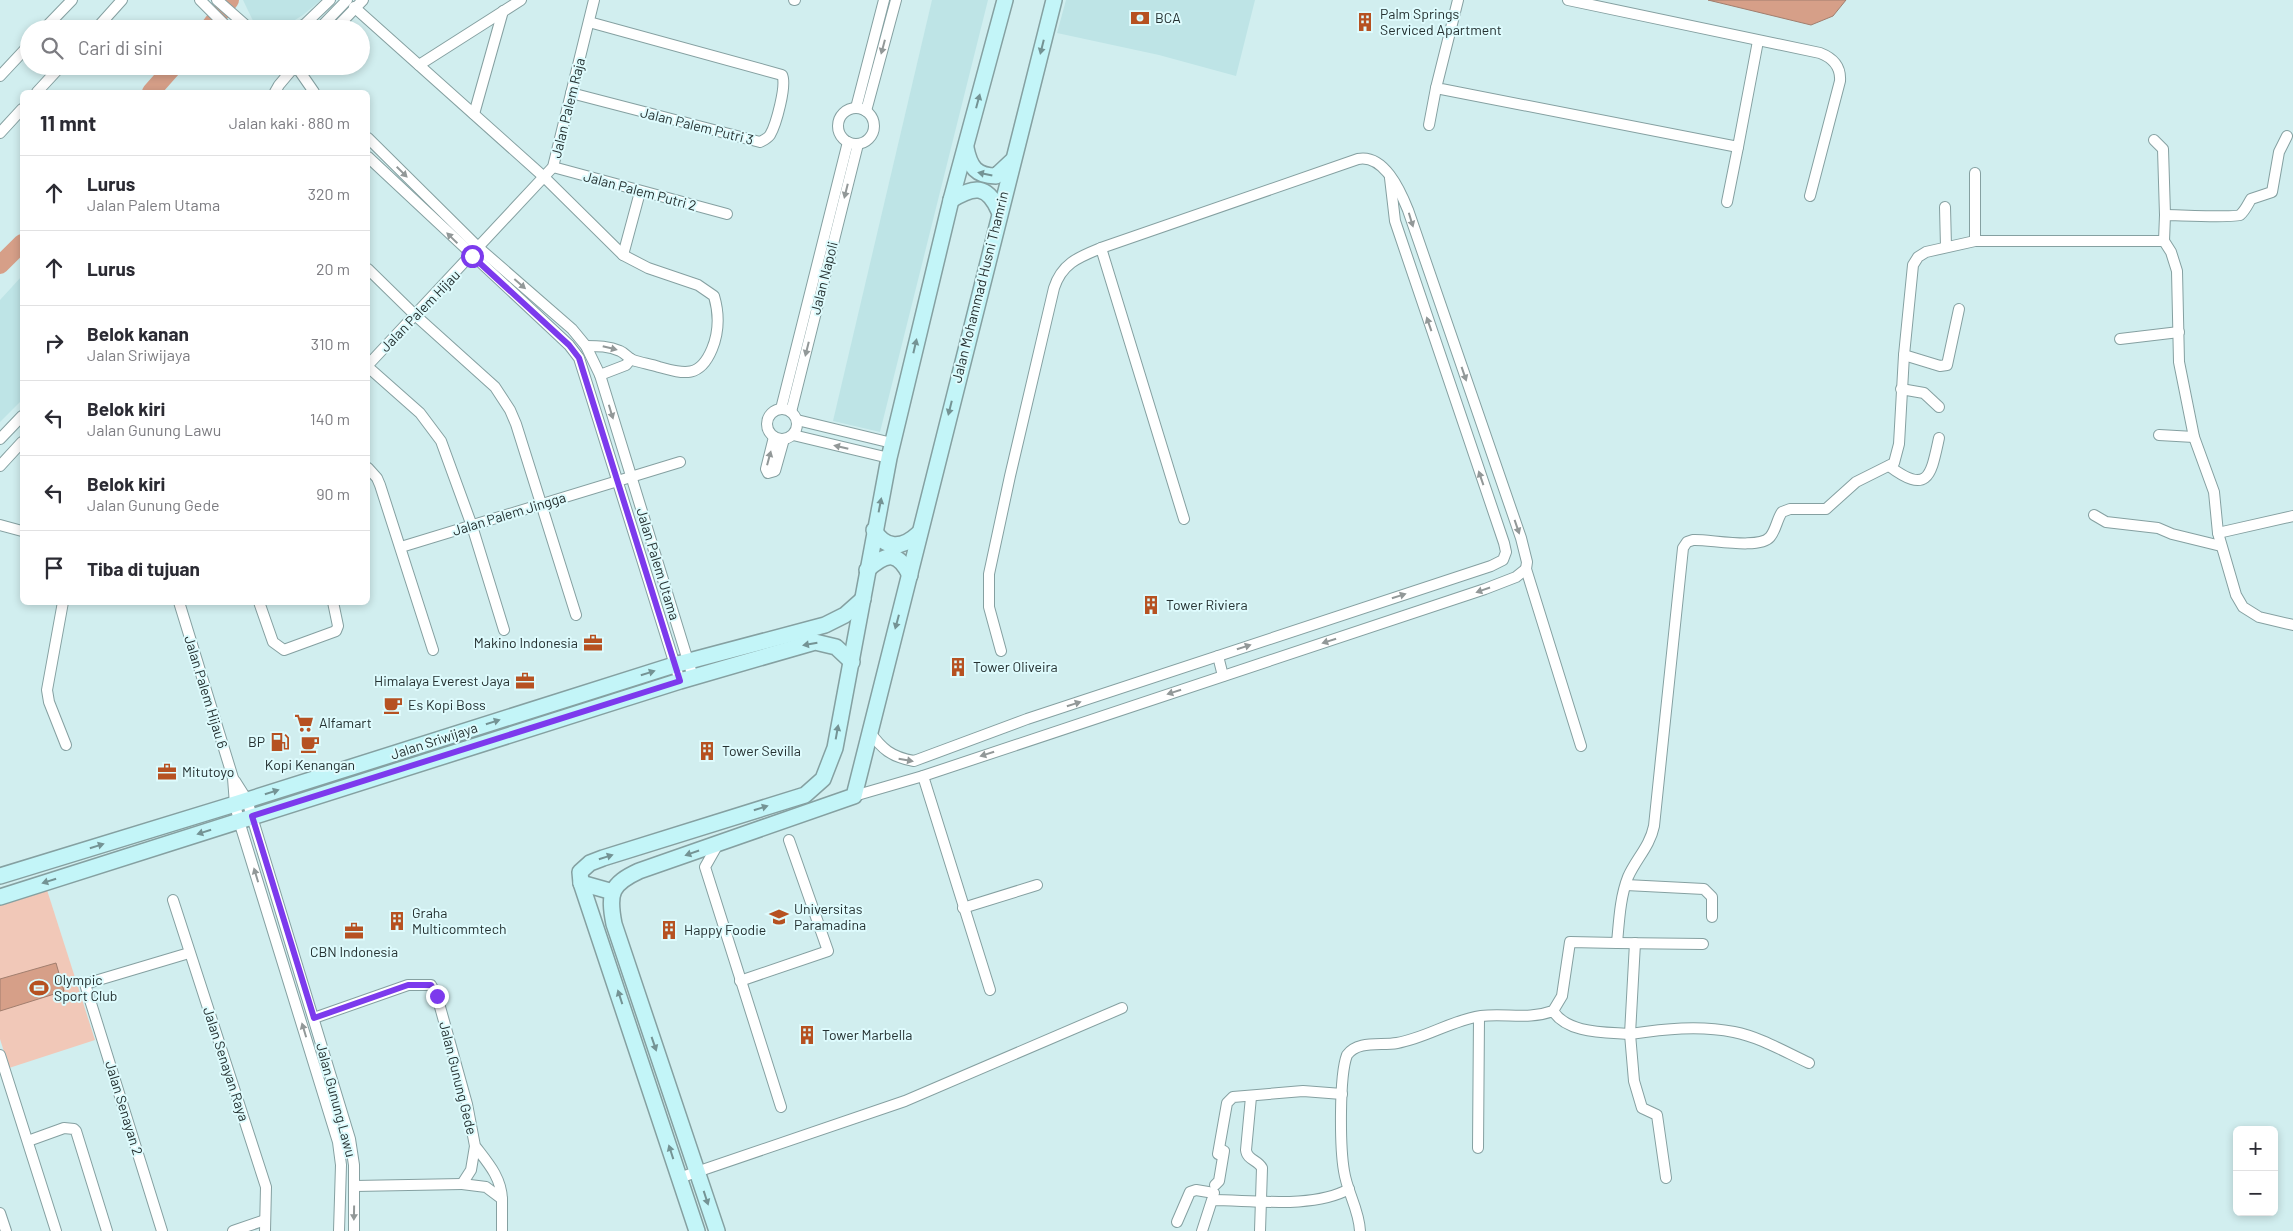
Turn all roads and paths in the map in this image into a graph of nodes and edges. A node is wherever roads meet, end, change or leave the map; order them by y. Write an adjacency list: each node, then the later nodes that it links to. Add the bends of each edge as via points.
1 (72, 0): 17 (street)
2 (122, 0): 18 (street)
3 (217, 0): 20 (street)
4 (330, 0): 21 (street)
5 (363, 0): 15 (street)
6 (521, 0): 16 (street)
7 (594, 0): 26 (street, Jalan Palem Raja)
8 (884, 0): 39 (street, Jalan Napoli)
9 (896, 0): 39 (street, one-way to 39)
10 (1005, 0): 49 (street, one-way to 10)
11 (1054, 0): 51 (street, Jalan Mohammad Husni Thamrin, one-way to 51)
12 (1458, 0): 34 (street)
13 (1568, 0): 27 (street)
14 (202, 2): 19 (street)
15 (351, 4): 22 (street); 23 (street); 24 (street)
16 (503, 11): 29 (street); 41 (street)
17 (53, 20)
18 (104, 20)
19 (220, 20)
20 (238, 20)
21 (309, 20)
22 (331, 20)
23 (341, 20)
24 (369, 20)
25 (370, 21): 29 (street)
26 (589, 22): 38 (street, Jalan Palem Raja); 38 (street, Jalan Palem Putri 3, via 782,76 783,90 771,134 765,140 755,142)
27 (1758, 41): 48 (street); 57 (street, via 1827,55 1836,63 1840,74 1839,91)
28 (20, 55): 33 (street)
29 (419, 65): 41 (street)
30 (53, 75): 35 (street)
31 (287, 75): 36 (street)
32 (302, 75): 37 (street)
33 (0, 76)
34 (1436, 88): 42 (street); 48 (street)
35 (39, 90)
36 (276, 90)
37 (313, 90)
38 (572, 92): 52 (street, Jalan Palem Raja)
39 (861, 109): 47 (street, Jalan Napoli, via 873,119 874,129 868,140); 47 (street, via 844,114 839,123 840,134)
40 (20, 111): 43 (street)
41 (474, 114): 54 (street)
42 (1429, 125)
43 (0, 133)
44 (2287, 136): 63 (street, via 2279,152 2272,192 2251,199 2241,214 2231,218)
45 (370, 140): 67 (street, Jalan Palem Utama, one-way to 67)
46 (2154, 140): 63 (street, via 2163,149)
47 (853, 143): 84 (street, Jalan Napoli)
48 (1738, 147): 59 (street)
49 (966, 148): 51 (street, one-way to 49, via 996,176 986,176 969,164); 58 (street)
50 (370, 159): 70 (street, Jalan Palem Utama, one-way to 50)
51 (1013, 160): 61 (street, Jalan Mohammad Husni Thamrin)
52 (553, 167): 54 (street, Jalan Palem Raja); 56 (street, Jalan Palem Putri 2)
53 (1975, 173): 64 (street)
54 (544, 177): 67 (street, Jalan Palem Raja); 69 (street)
55 (1390, 177): 68 (street, via 1376,161 1358,159); 111 (street, one-way to 111, via 1408,210 1521,538); 124 (street, one-way to 55, via 1491,566 1505,558 1504,543 1395,220)
56 (640, 192): 62 (street, Jalan Palem Putri 2); 69 (street)
57 (1810, 196)
58 (951, 200): 61 (street, via 978,189 994,199); 92 (street, one-way to 58)
59 (1727, 202)
60 (1946, 208): 66 (street)
61 (999, 211): 108 (street, Jalan Mohammad Husni Thamrin, one-way to 108)
62 (727, 214)
63 (2165, 215): 65 (street)
64 (1975, 241): 65 (street); 66 (street)
65 (2164, 241): 74 (street, via 2177,271)
66 (1946, 247): 77 (street, via 1922,254 1915,260)
67 (479, 248): 70 (street, Jalan Palem Hijau); 76 (street, Jalan Palem Utama, one-way to 76, via 568,325)
68 (1102, 248): 102 (street); 123 (street, via 1069,263 1054,288 989,574 989,607)
69 (623, 255): 78 (street, via 648,268 709,290 714,296 719,317 714,345 707,360 697,370 684,373)
70 (472, 256): 73 (street, Jalan Palem Hijau); 98 (street, Jalan Palem Utama, via 576,354 587,379)
71 (370, 271): 73 (street)
72 (1959, 309): 77 (street, via 1946,365)
73 (415, 316): 79 (street, Jalan Palem Hijau); 99 (street, via 495,387 504,399 513,416)
74 (2179, 332): 75 (street); 88 (street, via 2180,362)
75 (2120, 339)
76 (586, 346): 78 (street, one-way to 78, via 607,346 622,351); 81 (street, Jalan Palem Utama)
77 (1904, 355): 82 (street)
78 (631, 359): 81 (street, via 626,365)
79 (370, 364)
80 (370, 368): 104 (street, via 435,430 449,457)
81 (600, 375): 97 (street, Jalan Palem Utama, one-way to 97)
82 (1902, 390): 83 (street, via 1924,393); 95 (street, via 1898,452)
83 (1939, 407)
84 (790, 414): 87 (street, Jalan Napoli, via 797,428); 87 (street, Jalan Napoli, via 772,413 768,419 768,429); 92 (street)
85 (20, 418): 90 (street)
86 (2159, 435): 88 (street)
87 (784, 437): 92 (street, one-way to 87)
88 (2194, 437): 107 (street, via 2214,492)
89 (1939, 438): 95 (street, via 1929,476 1924,479 1909,479)
90 (0, 439)
91 (20, 444): 94 (street)
92 (891, 450): 106 (street, one-way to 92)
93 (680, 462): 97 (street)
94 (0, 466)
95 (1890, 466): 140 (street, via 1856,482 1824,510 1790,509 1782,512 1767,540 1744,543 1696,540 1686,543 1681,559 1654,826 1648,846)
96 (370, 470): 110 (street, via 377,478)
97 (630, 477): 98 (street); 125 (street, Jalan Palem Utama)
98 (617, 481): 99 (street, Jalan Palem Jingga); 125 (street, Jalan Palem Utama)
99 (541, 504): 104 (street, Jalan Palem Jingga); 119 (street)
100 (2094, 515): 109 (street, via 2106,522 2158,528)
101 (2293, 516): 107 (street)
102 (1184, 519)
103 (0, 525): 105 (street)
104 (472, 526): 110 (street, Jalan Palem Jingga); 121 (street)
105 (20, 530)
106 (874, 530): 108 (street, via 882,542 896,546); 112 (street)
107 (2218, 533): 109 (street)
108 (918, 534): 113 (street, Jalan Mohammad Husni Thamrin)
109 (2221, 546): 120 (street, via 2243,607 2259,617)
110 (401, 547): 122 (street)
111 (1526, 569): 127 (street, one-way to 127, via 1516,577 1485,589); 131 (street)
112 (867, 570): 113 (street, via 880,559 893,557 901,560); 114 (street)
113 (910, 575): 129 (street, Jalan Mohammad Husni Thamrin, one-way to 129)
114 (862, 598): 125 (street, Jalan Sriwijaya, via 845,615 825,625); 126 (street)
115 (62, 605): 130 (street, via 47,690)
116 (180, 605): 134 (street, Jalan Palem Hijau 6)
117 (259, 605): 118 (street, via 273,642 284,650 336,631)
118 (334, 605)
119 (576, 615)
120 (2293, 625)
121 (504, 630)
122 (433, 650)
123 (1001, 651)
124 (1218, 656): 127 (street); 129 (street, one-way to 124, via 882,750 896,758 914,761 1027,719)
125 (680, 658): 128 (street); 134 (street, Jalan Sriwijaya, one-way to 125)
126 (852, 662): 128 (street, Jalan Sriwijaya, one-way to 128, via 836,646 815,642); 139 (street, one-way to 126, via 581,870 594,861 805,795 823,779 835,748)
127 (1224, 676): 132 (street, one-way to 132)
128 (686, 679): 135 (street, Jalan Sriwijaya)
129 (868, 731): 133 (street, Jalan Mohammad Husni Thamrin)
130 (66, 745)
131 (1581, 746)
132 (923, 776): 133 (street); 145 (street)
133 (854, 796): 137 (street)
134 (241, 802): 135 (street, Jalan Palem Hijau 6); 138 (street, Jalan Sriwijaya, one-way to 134)
135 (248, 825): 143 (street, Jalan Sriwijaya, one-way to 143); 156 (street, Jalan Gunung Lawu); 184 (street, Jalan Gunung Lawu, one-way to 135, via 338,1142)
136 (789, 840): 151 (street, via 828,951)
137 (718, 844): 142 (street, one-way to 142, via 639,871 618,882); 151 (street, via 705,867)
138 (0, 876)
139 (581, 883): 142 (street); 167 (street, one-way to 139)
140 (1626, 885): 146 (street, via 1704,889 1712,897); 147 (street)
141 (1037, 886): 145 (street)
142 (612, 892): 166 (street, one-way to 166, via 614,924)
143 (0, 897)
144 (173, 900): 150 (street, Jalan Senayan Raya)
145 (963, 908): 152 (street)
146 (1712, 917)
147 (1617, 943): 148 (street); 154 (street, via 1570,942 1562,996)
148 (1635, 943): 149 (street); 157 (street)
149 (1703, 944)
150 (189, 953): 176 (street, Jalan Senayan Raya, via 266,1187); 181 (street, Jalan Senayan 2, via 85,984)
151 (740, 981): 162 (street)
152 (990, 990)
153 (1122, 1008): 166 (street, via 905,1101)
154 (1553, 1011): 155 (street, via 1531,1017); 157 (street, via 1559,1019 1588,1030)
155 (1479, 1016): 160 (street, via 1405,1042 1354,1049 1346,1058); 165 (street)
156 (314, 1018): 164 (street, Jalan Gunung Gede, via 408,985 431,985 440,1005); 170 (street, Jalan Gunung Lawu, via 350,1139)
157 (1630, 1034): 159 (street, via 1682,1028 1733,1032); 168 (street, via 1637,1091 1642,1108 1657,1115)
158 (0, 1055): 163 (street)
159 (1809, 1063)
160 (1342, 1094): 161 (street, via 1303,1091); 172 (street, via 1343,1163)
161 (1251, 1097): 171 (street, via 1235,1096 1227,1103 1219,1151 1224,1151 1219,1181); 174 (street, via 1246,1150 1248,1156 1262,1167)
162 (781, 1107)
163 (28, 1141): 179 (street); 180 (street, via 64,1128 76,1131)
164 (475, 1146): 169 (street, via 471,1170); 173 (street, via 496,1174 502,1186)
165 (1478, 1148)
166 (698, 1173): 167 (street); 188 (street, one-way to 188)
167 (679, 1178): 187 (street)
168 (1666, 1178)
169 (462, 1184): 170 (street); 173 (street, via 486,1187)
170 (354, 1186): 185 (street, Jalan Gunung Lawu, one-way to 185)
171 (1214, 1189): 174 (street); 177 (street, via 1190,1192); 189 (street)
172 (1349, 1189): 174 (street, via 1337,1196 1308,1200); 191 (street)
173 (502, 1199): 186 (street)
174 (1262, 1200): 190 (street)
175 (0, 1213): 178 (street)
176 (265, 1220): 182 (street); 183 (street, Jalan Senayan Raya)
177 (1177, 1222)
178 (6, 1231)
179 (56, 1231)
180 (107, 1231)
181 (162, 1231)
182 (233, 1231)
183 (265, 1231)
184 (340, 1231)
185 (354, 1231)
186 (502, 1231)
187 (697, 1231)
188 (717, 1231)
189 (1202, 1231)
190 (1260, 1231)
191 (1360, 1231)

